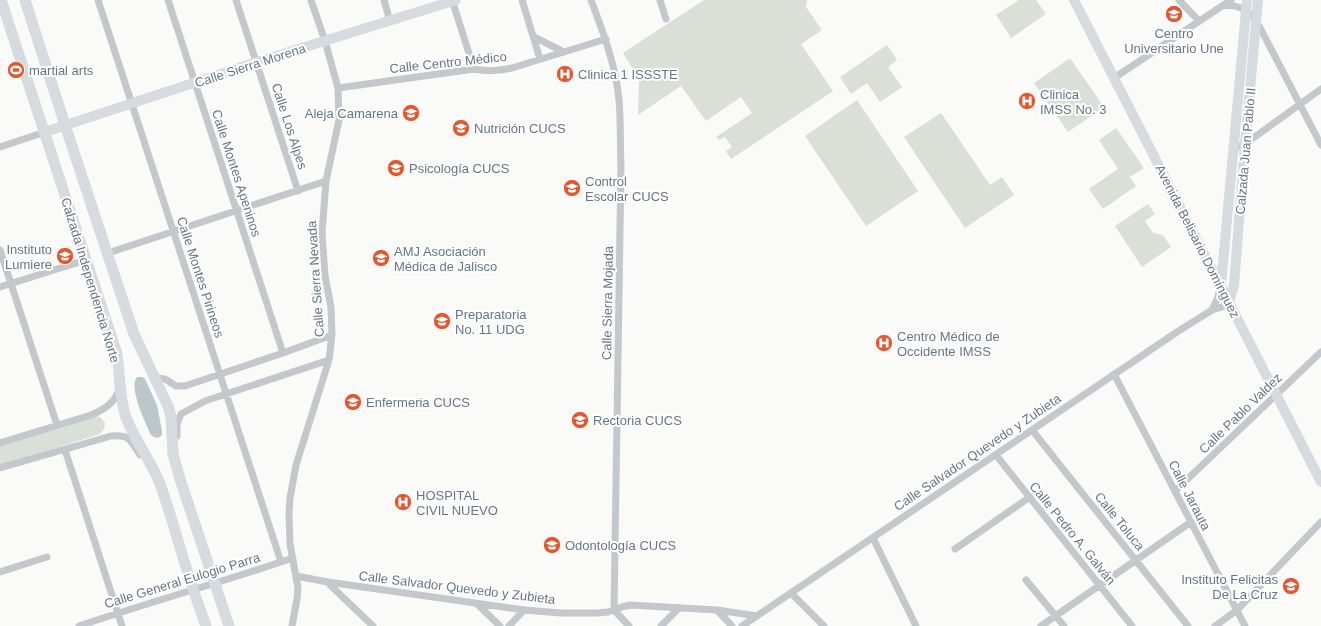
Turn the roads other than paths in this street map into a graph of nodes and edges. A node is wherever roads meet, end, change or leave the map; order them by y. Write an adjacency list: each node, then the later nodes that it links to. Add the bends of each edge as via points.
1 (25, 0): 35 (main road, Calzada Independencia Norte)
2 (98, 0): 33 (street, Calle Montes Pirineos)
3 (168, 0): 30 (street, Calle Montes Apeninos)
4 (236, 0): 27 (street, Calle Los Alpes)
5 (311, 0): 24 (street, Calle Sierra Nevada)
6 (384, 0): 20 (street)
7 (453, 0): 20 (main road, Calle Sierra Morena); 28 (street)
8 (522, 0): 22 (street)
9 (591, 0): 23 (street, Calle Sierra Mojada)
10 (660, 0): 18 (street)
11 (1074, 0): 29 (main road, Avenida Belisario Domínguez)
12 (1179, 0): 21 (street)
13 (1231, 0): 17 (street)
14 (1258, 0): 19 (main road, Calzada Juan Pablo II)
15 (1, 3): 36 (main road, Calzada Independencia Norte)
16 (1247, 5): 17 (street); 19 (street); 40 (main road, Calzada Juan Pablo II)
17 (1222, 6): 21 (street)
18 (666, 19)
19 (1256, 20): 34 (street); 37 (main road, Calzada Juan Pablo II)
20 (390, 21): 24 (main road, Calle Sierra Morena)
21 (1199, 21): 29 (street)
22 (534, 37): 25 (street); 26 (street)
23 (606, 39): 25 (street, Calle Centro Médico); 93 (street, Calle Sierra Mojada, via 619,99 621,167)
24 (325, 41): 27 (main road, Calle Sierra Morena); 31 (street, Calle Sierra Nevada)
25 (564, 52): 26 (street, Calle Centro Médico)
26 (540, 59): 28 (street, Calle Centro Médico, via 497,71)
27 (257, 62): 30 (main road, Calle Sierra Morena); 42 (street, Calle Los Alpes)
28 (474, 69): 31 (street, Calle Centro Médico)
29 (1114, 78): 49 (main road, Avenida Belisario Domínguez)
30 (195, 83): 33 (main road, Calle Sierra Morena); 43 (street, Calle Montes Apeninos)
31 (338, 88): 41 (street, Calle Sierra Nevada, via 339,120)
32 (1321, 89): 34 (street)
33 (132, 104): 35 (main road, Calle Sierra Morena); 44 (street, Calle Montes Pirineos)
34 (1301, 104): 37 (street); 38 (street)
35 (65, 126): 36 (main road, Calle Sierra Morena); 46 (main road, Calzada Independencia Norte)
36 (45, 132): 39 (street); 47 (main road, Calzada Independencia Norte)
37 (1245, 144): 40 (street); 51 (main road, Calzada Juan Pablo II, via 1234,285)
38 (1321, 145)
39 (0, 147)
40 (1233, 149): 49 (main road, Calzada Juan Pablo II)
41 (326, 181): 42 (street); 53 (street, Calle Sierra Nevada, via 322,233)
42 (298, 191): 43 (street)
43 (236, 211): 44 (street); 55 (street, Calle Montes Apeninos)
44 (173, 231): 46 (street); 57 (street, Calle Montes Pirineos)
45 (0, 250): 48 (street)
46 (108, 253): 59 (main road, Calzada Independencia Norte, via 134,334)
47 (86, 260): 48 (street); 60 (main road, Calzada Independencia Norte, via 117,354)
48 (11, 284): 50 (street); 63 (street)
49 (1220, 285): 51 (main road, Avenida Belisario Domínguez); 52 (street)
50 (0, 287)
51 (1229, 302): 52 (street, Calle Salvador Quevedo y Zubieta); 62 (main road, Avenida Belisario Domínguez)
52 (1212, 310): 58 (street, Calle Salvador Quevedo y Zubieta)
53 (332, 335): 55 (street); 56 (street, Calle Sierra Nevada)
54 (1321, 352): 62 (street, Calle Pablo Valdez)
55 (283, 353): 57 (street)
56 (330, 360): 61 (street); 79 (street, Calle Sierra Nevada, via 302,444 293,480 289,513)
57 (220, 374): 59 (street, via 184,386 176,386 165,379); 61 (street, Calle Montes Pirineos)
58 (1114, 374): 64 (street, Calle Salvador Quevedo y Zubieta); 72 (street, Calle Jarauta)
59 (156, 378): 67 (main road, Calzada Independencia Norte, via 171,416)
60 (120, 382): 63 (street, via 118,393 103,410); 69 (main road, Calzada Independencia Norte, via 125,415 133,435)
61 (226, 394): 67 (street, via 205,401 181,414 177,424 177,445); 81 (street, Calle Montes Pirineos)
62 (1276, 395): 71 (main road, Avenida Belisario Domínguez); 72 (street, Calle Pablo Valdez)
63 (57, 426): 65 (street)
64 (1032, 430): 68 (street, Calle Salvador Quevedo y Zubieta); 80 (street, Calle Toluca)
65 (0, 443)
66 (65, 450): 69 (street, via 122,435 129,439 140,456); 70 (street); 96 (street)
67 (174, 454): 86 (main road, Calzada Independencia Norte)
68 (996, 455): 73 (street, Calle Pedro A. Galván); 76 (street, Calle Salvador Quevedo y Zubieta)
69 (151, 463): 88 (main road, Calzada Independencia Norte, via 161,485)
70 (0, 468)
71 (1321, 482)
72 (1175, 491): 74 (street, Calle Jarauta)
73 (1030, 497): 77 (street); 87 (street, Calle Pedro A. Galván)
74 (1191, 522): 80 (street); 95 (street, Calle Jarauta)
75 (1321, 522): 95 (street)
76 (873, 538): 89 (street, Calle Salvador Quevedo y Zubieta); 112 (street)
77 (955, 548)
78 (47, 557): 82 (street)
79 (293, 558): 81 (street, Calle General Eulogio Parra); 83 (street, Calle Sierra Nevada)
80 (1136, 561): 87 (street); 116 (street, Calle Toluca)
81 (281, 562): 86 (street, Calle General Eulogio Parra)
82 (0, 572)
83 (296, 576): 85 (street, Calle Salvador Quevedo y Zubieta); 103 (street, Calle Sierra Nevada, via 297,599)
84 (1026, 580): 98 (street)
85 (328, 582): 90 (street, Calle Salvador Quevedo y Zubieta); 104 (street)
86 (215, 584): 88 (street, Calle General Eulogio Parra); 102 (main road, Calzada Independencia Norte)
87 (1100, 586): 98 (street); 115 (street, Calle Pedro A. Galván)
88 (193, 591): 96 (street, Calle General Eulogio Parra); 101 (main road, Calzada Independencia Norte)
89 (791, 593): 97 (street, Calle Salvador Quevedo y Zubieta); 111 (street)
90 (477, 604): 92 (street, Calle Salvador Quevedo y Zubieta); 105 (street)
91 (679, 608): 93 (street, Calle Salvador Quevedo y Zubieta, via 630,605); 94 (street, Calle Salvador Quevedo y Zubieta); 108 (street)
92 (524, 610): 93 (street, Calle Salvador Quevedo y Zubieta, via 561,613 598,613); 106 (street)
93 (614, 610): 107 (street)
94 (717, 610): 97 (street, Calle Salvador Quevedo y Zubieta); 109 (street)
95 (1237, 610): 117 (street); 118 (street, Calle Jarauta)
96 (118, 613): 99 (street, Calle General Eulogio Parra); 100 (street)
97 (758, 616): 110 (street, Calle Salvador Quevedo y Zubieta)
98 (1056, 616): 113 (street); 114 (street)
99 (79, 626)
100 (122, 626)
101 (206, 626)
102 (229, 626)
103 (292, 626)
104 (373, 626)
105 (500, 626)
106 (509, 626)
107 (629, 626)
108 (661, 626)
109 (732, 626)
110 (742, 626)
111 (824, 626)
112 (916, 626)
113 (1041, 626)
114 (1064, 626)
115 (1132, 626)
116 (1188, 626)
117 (1215, 626)
118 (1245, 626)

